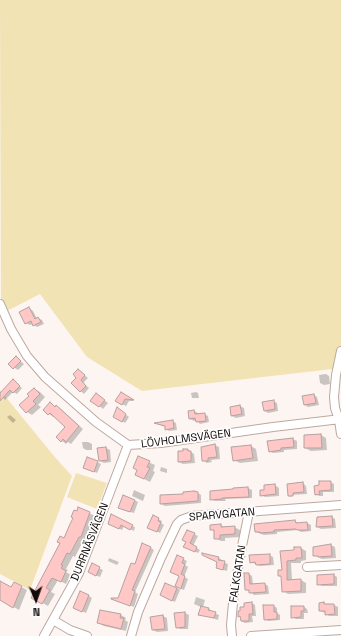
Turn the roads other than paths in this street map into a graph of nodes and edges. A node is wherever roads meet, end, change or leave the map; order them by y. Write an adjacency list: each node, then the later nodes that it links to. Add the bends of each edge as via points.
1 (0, 304): 5 (street, LÖVHOLMSVÄGEN, via 27,356 45,377 96,422)
2 (341, 351): 3 (street, via 334,384 335,408)
3 (340, 419): 4 (street); 5 (street, LÖVHOLMSVÄGEN, via 161,444)
4 (341, 434)
5 (128, 444): 10 (street, DURRNÄSVÄGEN, via 79,574)
6 (341, 505): 7 (street, SPARVGATAN)
7 (249, 512): 14 (street, SPARVGATAN, via 192,516 177,524 138,612); 15 (street, FALKGATAN, via 234,592)
8 (341, 565): 9 (street)
9 (307, 567)
10 (53, 620): 12 (street, DURRNÄSVÄGEN); 13 (street)
11 (341, 630): 16 (street)
12 (44, 636)
13 (87, 636)
14 (131, 636)
15 (232, 636)
16 (251, 636)

